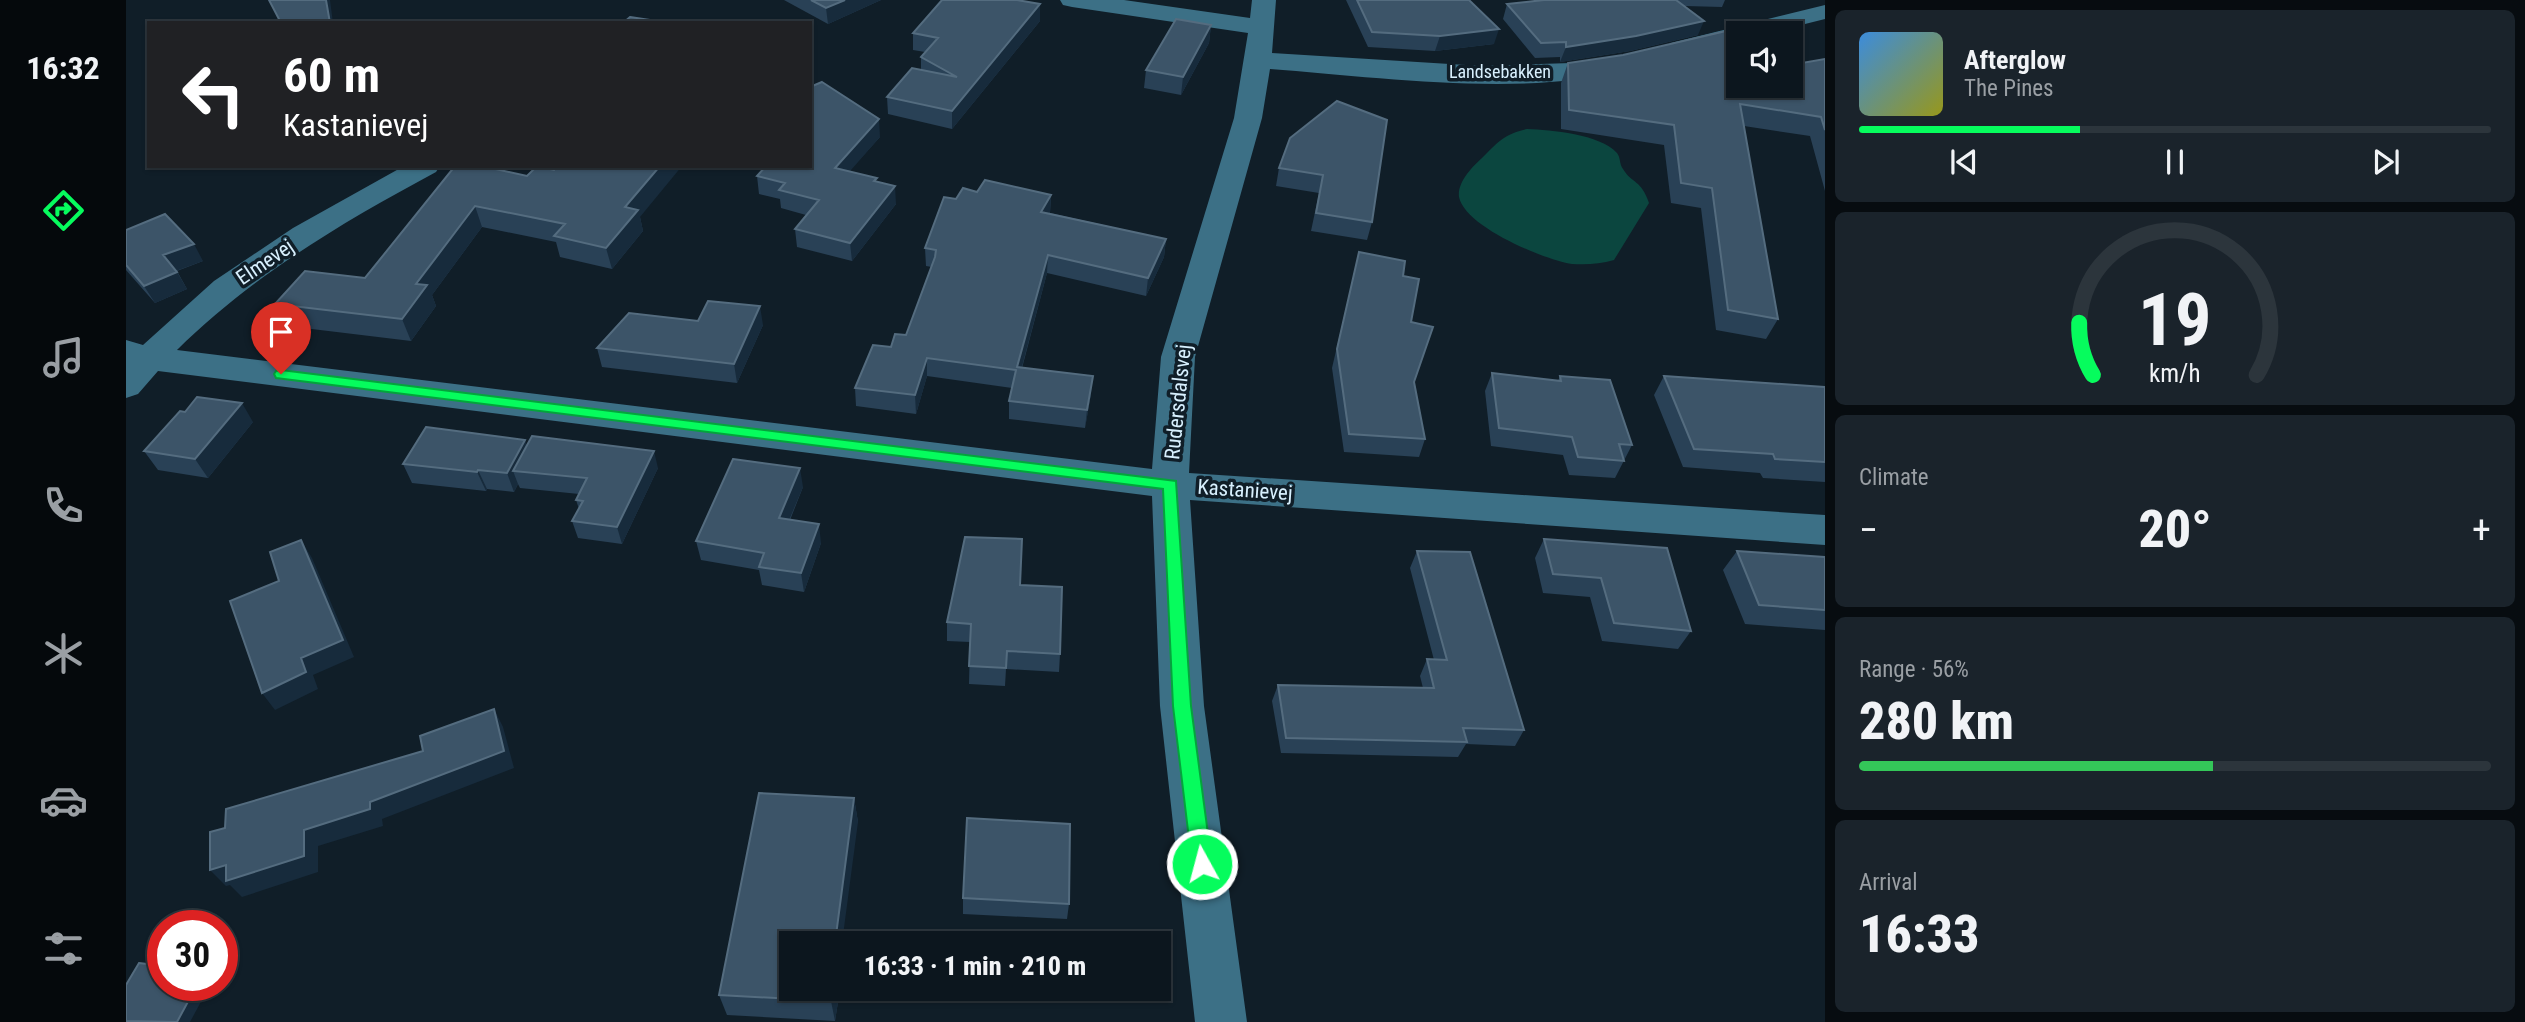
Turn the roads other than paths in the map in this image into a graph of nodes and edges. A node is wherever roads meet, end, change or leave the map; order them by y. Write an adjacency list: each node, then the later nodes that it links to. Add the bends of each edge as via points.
1 (1072, 0): 2 (street, Landsebakken)
2 (1154, 5): 5 (street, Landsebakken)
3 (1825, 12): 4 (street, Landsebakken)
4 (1790, 21)
5 (1261, 29): 6 (street, Landsebakken, via 1478,75 1614,66); 9 (street, Rudersdalsvej, via 1248,118 1178,357)
6 (1726, 37)
7 (422, 168): 8 (street, Elmevej, via 249,269)
8 (133, 365): 9 (street, Kastanievej)
9 (1170, 485): 10 (street, Kastanievej); 11 (street, Rudersdalsvej, via 1182,706)
10 (1825, 530)
11 (1221, 1022)

